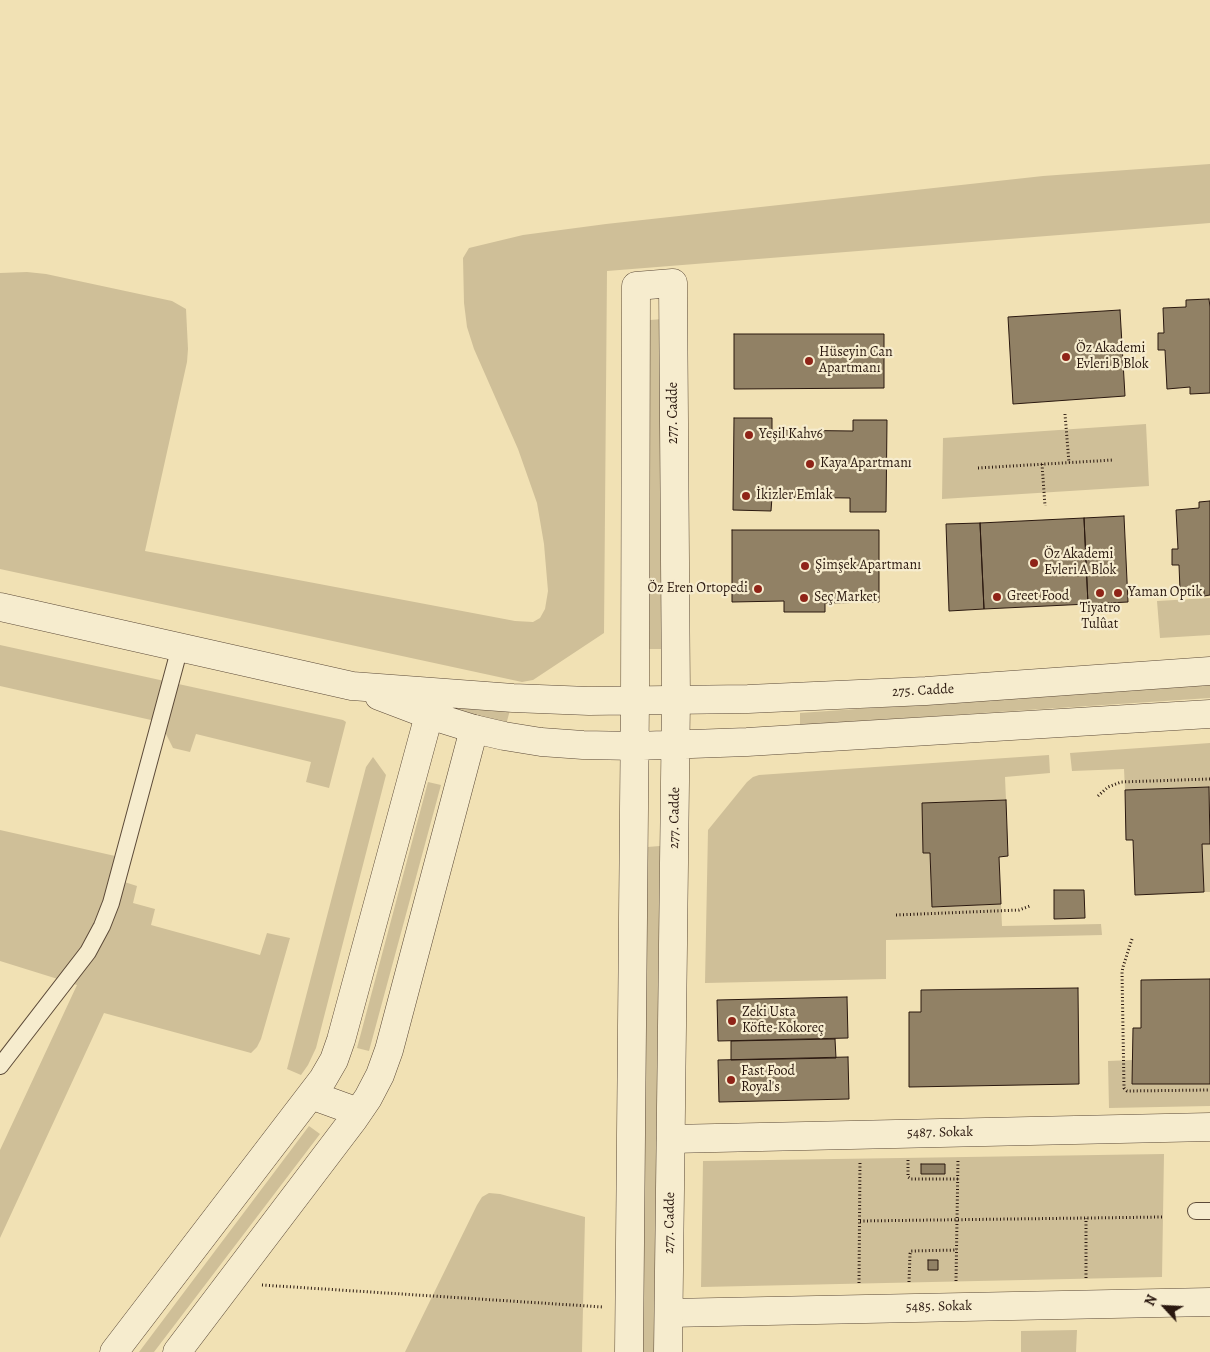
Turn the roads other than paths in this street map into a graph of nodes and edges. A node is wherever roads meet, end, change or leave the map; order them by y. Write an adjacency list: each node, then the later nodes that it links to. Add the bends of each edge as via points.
1 (0, 607): 2 (street)
2 (180, 647): 4 (street); 12 (lane, via 102,926 88,952)
3 (1210, 671): 6 (street, 275. Cadde, via 926,691)
4 (352, 686): 5 (street, 275. Cadde, via 513,698); 8 (street)
5 (635, 700): 6 (street, 275. Cadde); 6 (street, 277. Cadde, via 636,286 674,283); 11 (street)
6 (676, 700): 10 (street, 277. Cadde)
7 (1210, 714): 10 (street)
8 (429, 715): 9 (street); 13 (street, via 341,1040 334,1060)
9 (474, 729): 11 (street, via 541,742); 14 (street, via 389,1050 380,1075)
10 (676, 745): 11 (street); 16 (street, 277. Cadde)
11 (636, 746): 21 (street)
12 (0, 1066)
13 (311, 1095): 14 (street); 19 (street)
14 (358, 1112): 20 (street)
15 (1210, 1127): 16 (street, 5487. Sokak)
16 (671, 1139): 18 (street, 277. Cadde)
17 (1210, 1302): 18 (street, 5485. Sokak)
18 (669, 1313): 22 (street, 277. Cadde)
19 (114, 1352)
20 (176, 1352)
21 (628, 1352)
22 (668, 1352)

